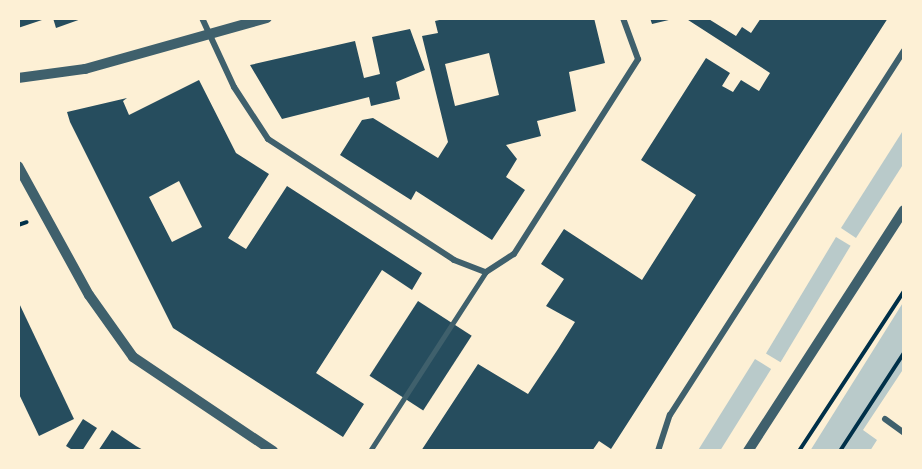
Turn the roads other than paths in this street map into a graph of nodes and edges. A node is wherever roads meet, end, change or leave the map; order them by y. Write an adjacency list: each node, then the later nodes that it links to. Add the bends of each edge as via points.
1 (202, 18): 4 (street)
2 (267, 18): 4 (street)
3 (623, 18): 9 (street, via 638,59 514,254)
4 (208, 32): 6 (street, via 85,69); 9 (street, via 268,139 454,260)
5 (904, 51): 14 (street, via 670,415)
6 (18, 78)
7 (18, 166): 12 (street, via 88,295 133,357)
8 (904, 210): 15 (street)
9 (486, 272): 13 (lane)
10 (885, 419): 11 (street)
11 (904, 433)
12 (273, 451)
13 (370, 451)
14 (658, 451)
15 (748, 451)

